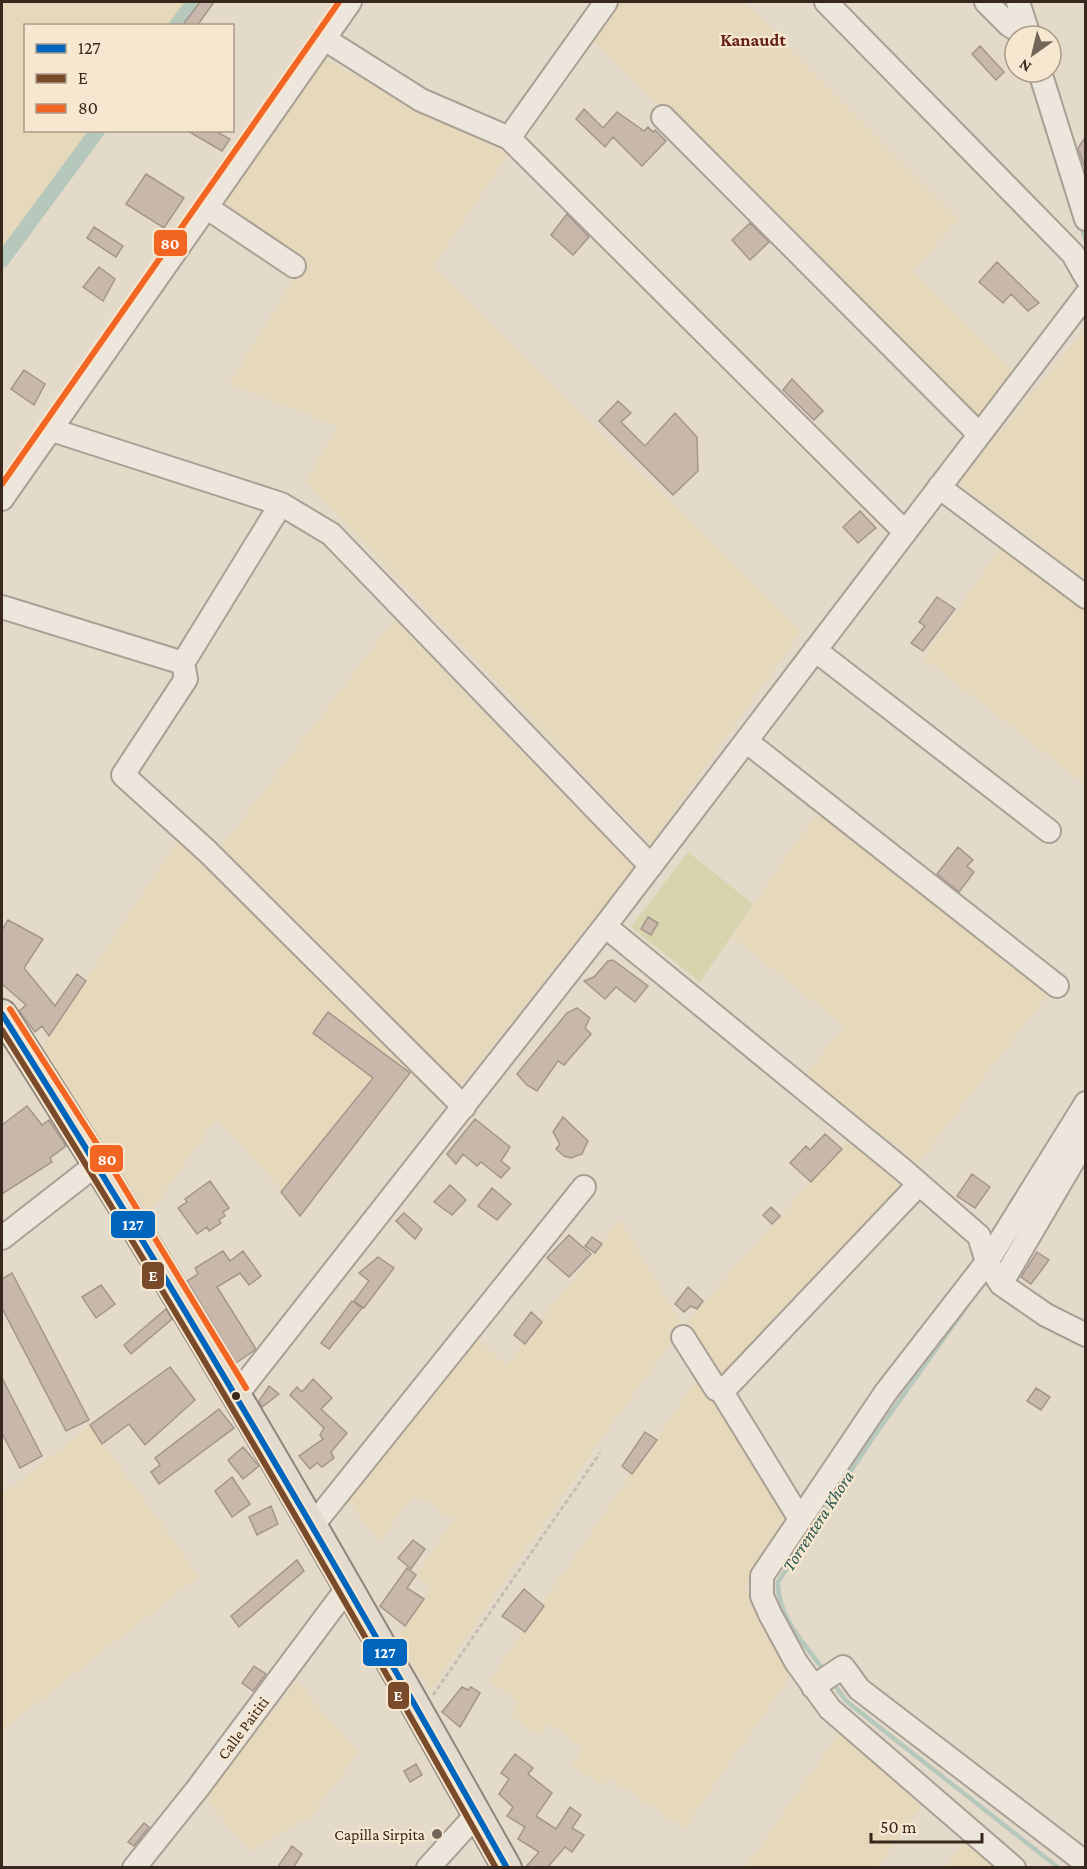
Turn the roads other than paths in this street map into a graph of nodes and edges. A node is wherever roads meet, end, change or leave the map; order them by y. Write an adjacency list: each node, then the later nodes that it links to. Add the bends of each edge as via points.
1 (350, 2): 8 (street)
2 (606, 2): 11 (street)
3 (826, 2): 15 (street, via 1073,254)
4 (986, 2): 6 (street)
5 (1018, 2): 7 (street)
6 (1008, 24)
7 (1024, 24)
8 (323, 38): 11 (street, via 421,100); 12 (street)
9 (1044, 84): 13 (street)
10 (663, 117): 18 (street)
11 (509, 138): 22 (street)
12 (206, 207): 14 (street); 17 (street)
13 (1086, 219)
14 (294, 266)
15 (1086, 277)
16 (1086, 295): 18 (street)
17 (52, 430): 20 (street); 21 (street)
18 (979, 434): 19 (street)
19 (939, 487): 22 (street); 23 (street)
20 (2, 499)
21 (281, 504): 26 (street); 29 (street, via 331,534)
22 (905, 532): 25 (street)
23 (1086, 597)
24 (2, 607): 26 (street)
25 (815, 650): 27 (street); 28 (street)
26 (183, 663): 34 (street, via 186,679 123,775 207,851)
27 (746, 741): 29 (street); 31 (street)
28 (1049, 831)
29 (651, 866): 30 (street)
30 (605, 926): 34 (street); 37 (street)
31 (1057, 986)
32 (2, 1014): 36 (main road)
33 (1086, 1103): 40 (street)
34 (464, 1107): 45 (street)
35 (1086, 1139): 41 (street)
36 (98, 1163): 39 (street); 45 (main road)
37 (919, 1184): 40 (street, via 979,1236); 44 (street)
38 (584, 1187): 47 (street)
39 (2, 1238)
40 (987, 1262): 41 (street); 46 (street, via 886,1392)
41 (1001, 1284): 42 (street, via 1046,1315)
42 (1086, 1335)
43 (683, 1337): 44 (street, via 716,1389)
44 (722, 1392): 46 (street)
45 (238, 1393): 47 (main road)
46 (800, 1519): 49 (street, via 762,1576 762,1596)
47 (313, 1525): 48 (main road)
48 (348, 1587): 50 (main road); 52 (street, Calle Paititi)
49 (813, 1687): 51 (street, via 843,1667 859,1689); 55 (street, via 830,1709)
50 (477, 1814): 53 (street); 54 (main road)
51 (1086, 1863)
52 (134, 1868)
53 (428, 1868)
54 (507, 1868)
55 (1014, 1868)

